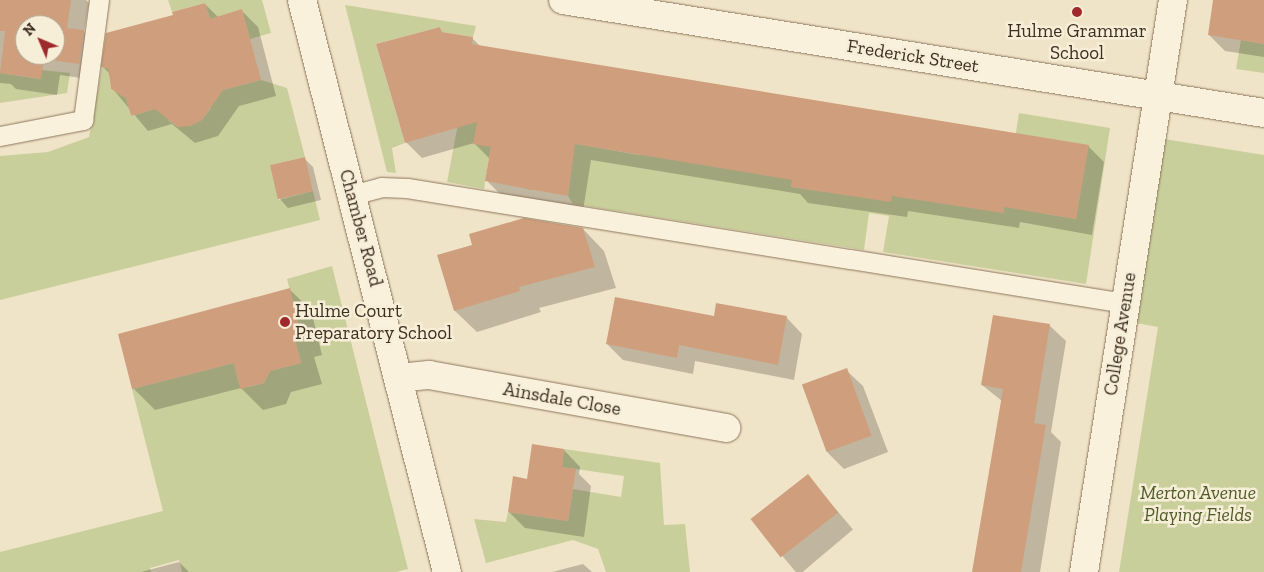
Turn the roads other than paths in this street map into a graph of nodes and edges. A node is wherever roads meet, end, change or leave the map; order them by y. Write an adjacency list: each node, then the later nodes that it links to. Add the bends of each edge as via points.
1 (99, 0): 7 (lane, via 83,120)
2 (302, 0): 8 (street, Chamber Road)
3 (562, 0): 5 (street, Frederick Street)
4 (1173, 0): 5 (street, College Avenue)
5 (1157, 96): 6 (street, Frederick Street); 9 (street, College Avenue)
6 (1264, 113)
7 (0, 136)
8 (352, 195): 9 (lane, via 381,187 407,188); 10 (street, Chamber Road)
9 (1124, 303): 13 (street, College Avenue)
10 (398, 378): 11 (street, Ainsdale Close, via 429,375); 12 (street, Chamber Road)
11 (726, 428)
12 (447, 572)
13 (1084, 572)

